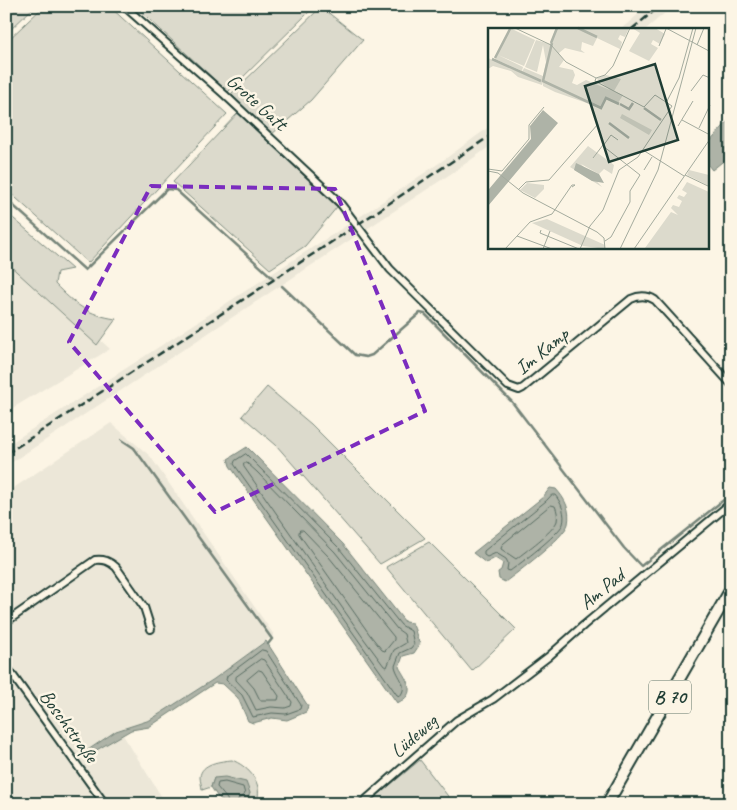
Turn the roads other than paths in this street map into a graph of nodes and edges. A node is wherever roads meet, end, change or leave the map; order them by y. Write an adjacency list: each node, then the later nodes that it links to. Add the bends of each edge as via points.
1 (124, 6): 2 (street, Grote Gatt, via 291,155)
2 (361, 228): 3 (street, Im Kamp, via 390,269 514,389 523,388 631,299 641,296 655,300)
3 (731, 384)
4 (731, 504): 9 (street, Am Pad)
5 (731, 589): 12 (main road, B 70)
6 (6, 622): 7 (street, via 95,560 101,560 116,567 144,607)
7 (151, 629)
8 (6, 666): 11 (street, Boschstraße)
9 (493, 700): 10 (street, Lüdeweg, via 458,720)
10 (364, 803)
11 (105, 804)
12 (607, 804)

